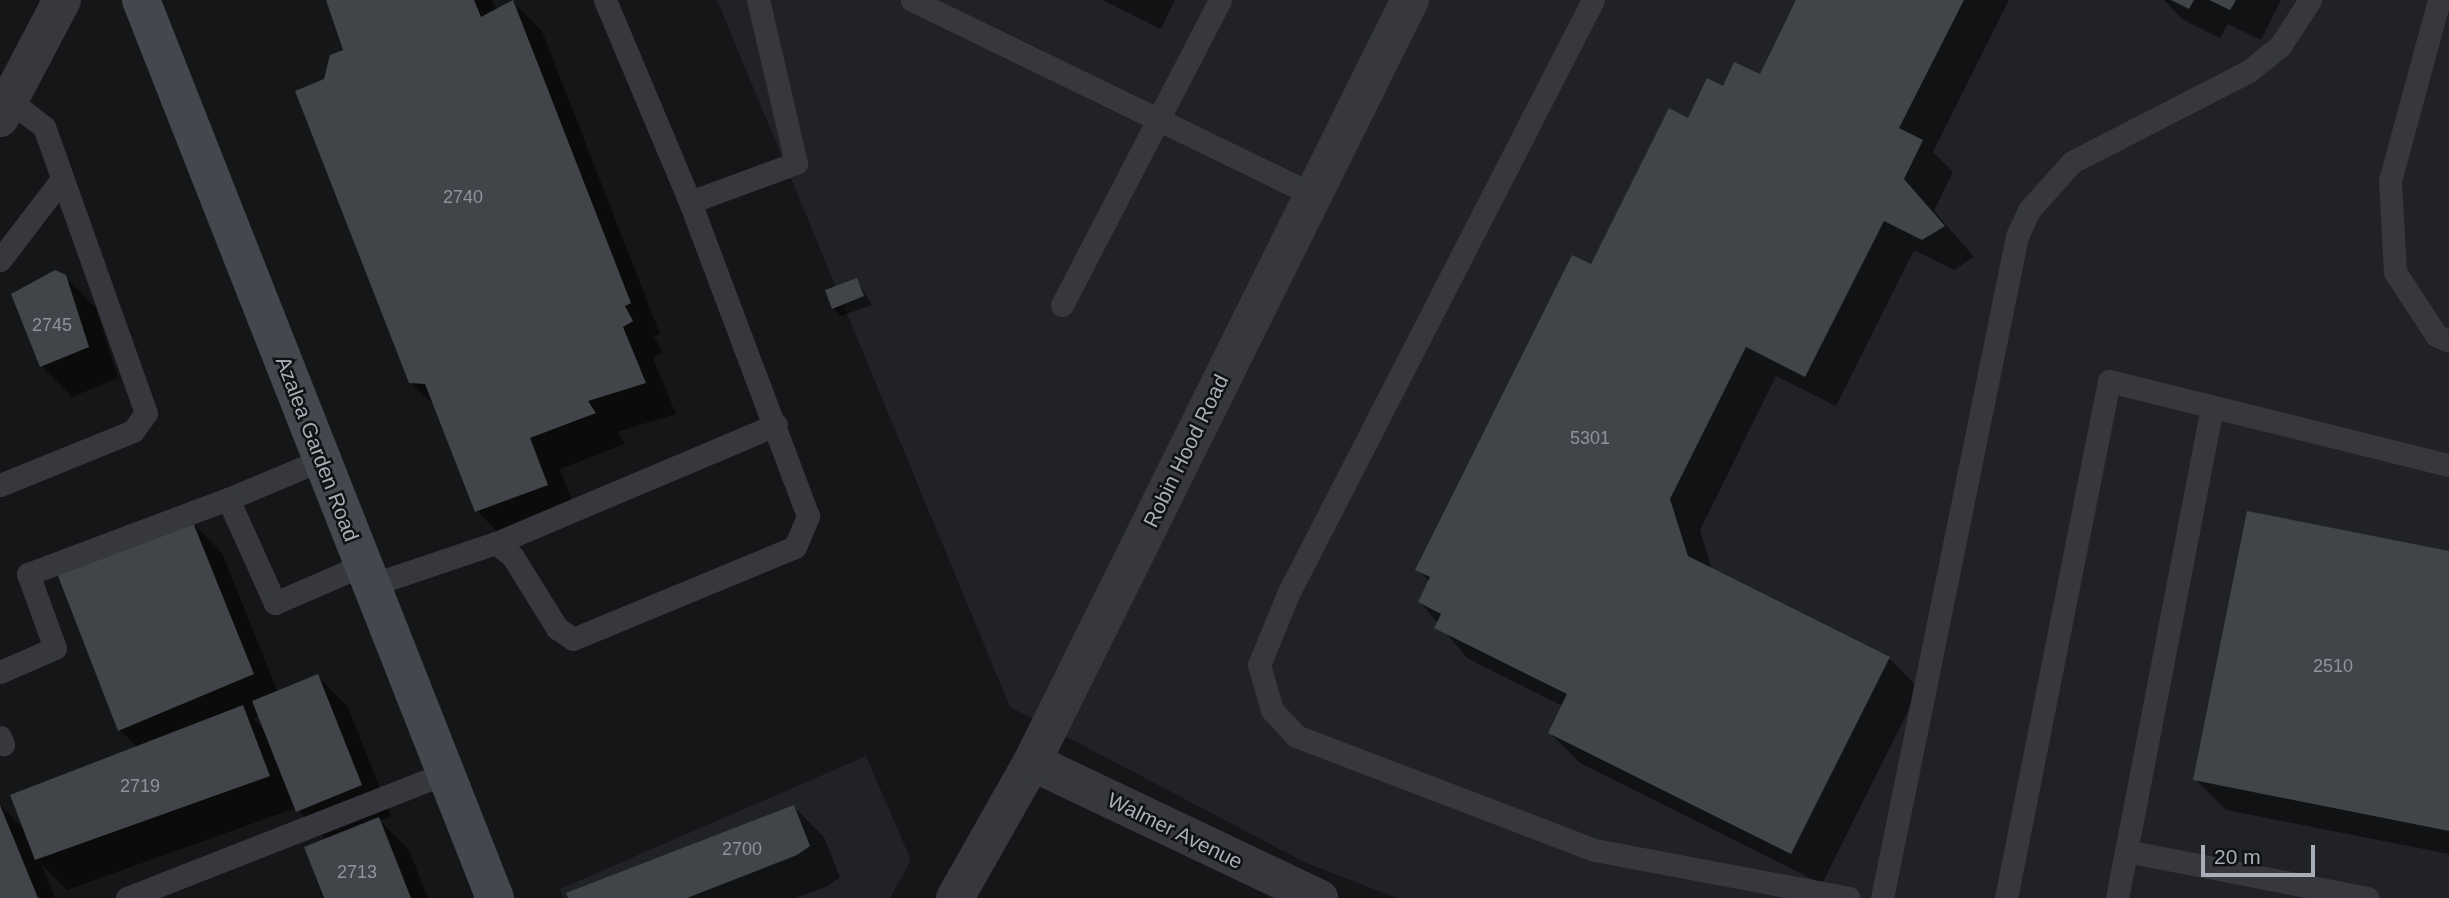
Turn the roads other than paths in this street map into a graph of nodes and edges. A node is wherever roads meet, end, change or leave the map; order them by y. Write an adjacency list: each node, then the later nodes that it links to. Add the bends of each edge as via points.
1 (62, 0): 11 (street)
2 (141, 0): 21 (main road, Azalea Garden Road)
3 (604, 0): 15 (lane)
4 (758, 0): 15 (lane, via 796,163)
5 (912, 0): 12 (lane)
6 (1220, 0): 12 (lane)
7 (1410, 0): 14 (street, Robin Hood Road)
8 (1593, 0): 35 (lane, via 1288,594 1259,666 1272,710 1296,736 1595,850)
9 (2310, 0): 36 (lane, via 2280,46 2249,71 2072,162 2029,210 2017,236)
10 (2439, 0): 18 (lane, via 2390,180 2395,272 2436,335)
11 (4, 109): 13 (lane, via 44,127)
12 (1158, 120): 14 (lane); 17 (lane)
13 (62, 178): 16 (lane); 23 (lane, via 146,413 133,431)
14 (1313, 195): 28 (street, Robin Hood Road)
15 (690, 202): 20 (lane)
16 (0, 260)
17 (1062, 305)
18 (2449, 341)
19 (2213, 407): 22 (lane); 30 (lane); 37 (lane, via 2109,381)
20 (776, 425): 25 (lane); 25 (lane, via 808,516 795,548 573,639 557,628 513,557)
21 (321, 460): 24 (lane); 26 (main road, Azalea Garden Road)
22 (2449, 465)
23 (0, 485)
24 (228, 499): 26 (lane, via 275,603); 27 (lane, via 28,574 55,648)
25 (496, 543): 26 (lane)
26 (367, 575): 29 (main road, Azalea Garden Road)
27 (0, 672)
28 (1032, 762): 33 (street, Robin Hood Road); 34 (street, Walmer Avenue)
29 (446, 773): 31 (lane); 32 (main road, Azalea Garden Road)
30 (2126, 851): 38 (lane); 39 (lane)
31 (127, 898)
32 (495, 898)
33 (954, 898)
34 (1319, 898)
35 (1848, 898)
36 (1882, 898)
37 (2006, 898)
38 (2116, 898)
39 (2367, 898)

